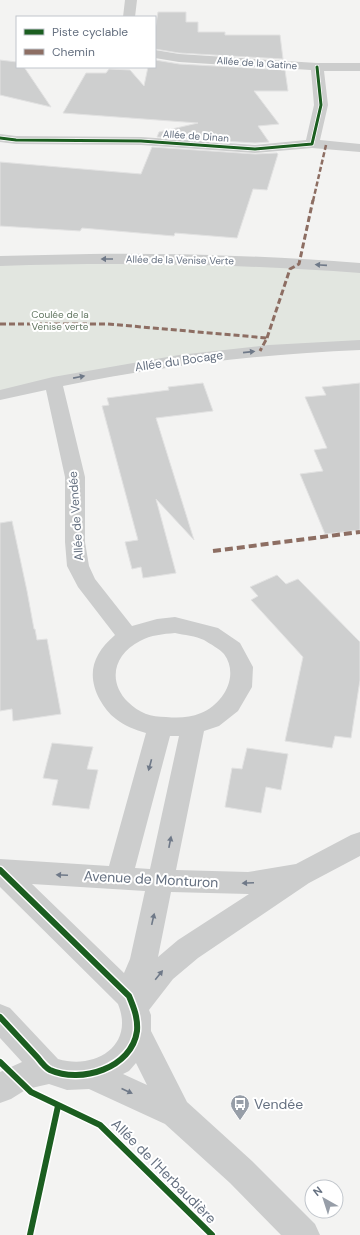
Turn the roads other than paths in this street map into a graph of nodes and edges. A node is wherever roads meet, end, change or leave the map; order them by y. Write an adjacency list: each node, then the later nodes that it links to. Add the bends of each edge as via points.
1 (131, 0): 2 (street)
2 (129, 16)
3 (156, 54): 4 (street, Allée de la Gatine)
4 (317, 67): 5 (street, Allée de la Gatine); 7 (street, via 321,105)
5 (360, 67)
6 (0, 138): 7 (street, Allée de Dinan, via 141,141 255,149)
7 (312, 144): 8 (street, Allée de Dinan)
8 (360, 148)
9 (0, 261): 10 (street, Allée de la Venise Verte, one-way to 9, via 161,258)
10 (360, 268)
11 (360, 346): 12 (street, Allée du Bocage, one-way to 11, via 136,366 196,358 315,346)
12 (53, 382): 13 (street, Allée du Bocage); 14 (street, Allée de Vendée, via 75,477 75,542 78,566 86,582)
13 (0, 395)
14 (129, 637): 15 (street, via 159,626 190,627 210,632 223,640 236,654 243,670 242,685 235,700 214,718); 16 (street, via 118,645 104,668 105,689 116,707 124,714)
15 (193, 726): 16 (street); 21 (street, one-way to 15)
16 (160, 727): 20 (street, one-way to 20)
17 (360, 843): 19 (street, Avenue de Monturon)
18 (1, 871): 20 (street, Avenue de Monturon, one-way to 18); 22 (street)
19 (300, 875): 21 (street, Avenue de Monturon, one-way to 21, via 248,883); 22 (street, Avenue de Monturon, one-way to 19, via 162,970 188,949)
20 (119, 878): 21 (street, Avenue de Monturon)
21 (162, 881): 22 (street, one-way to 21)
22 (133, 1012): 25 (street, via 132,1046 121,1059); 27 (street)
23 (0, 1017): 24 (street)
24 (49, 1070): 25 (street, via 71,1077); 26 (street, via 15,1078)
25 (91, 1075): 27 (street, one-way to 27)
26 (0, 1089)
27 (176, 1113): 28 (street, via 241,1172)
28 (304, 1235)

